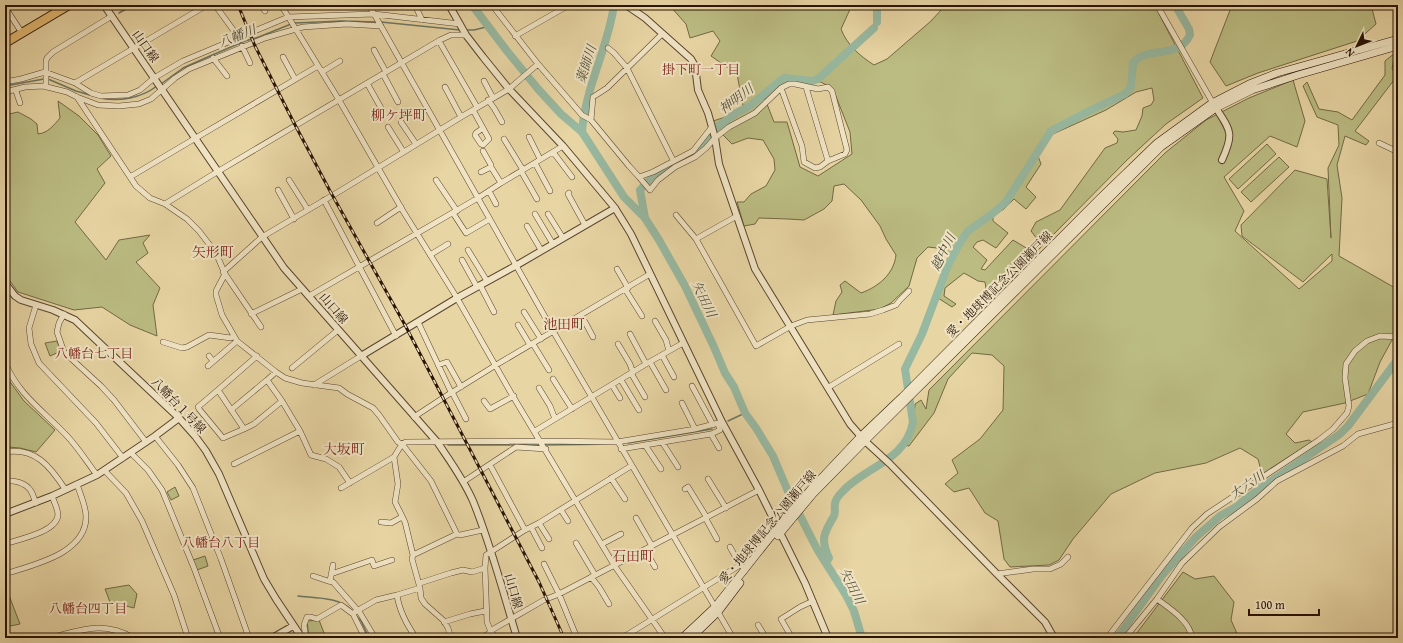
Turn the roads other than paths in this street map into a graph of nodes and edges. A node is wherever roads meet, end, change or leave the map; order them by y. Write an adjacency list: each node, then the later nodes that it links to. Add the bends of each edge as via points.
1 (104, 5): 19 (street, 山口線)
2 (207, 5): 17 (street)
3 (215, 5): 28 (street, via 234,31)
4 (261, 5): 18 (street)
5 (281, 5): 22 (street)
6 (369, 5): 20 (street)
7 (415, 5): 21 (street)
8 (449, 5): 23 (street)
9 (492, 5): 27 (street)
10 (569, 5): 27 (street)
11 (626, 5): 26 (street)
12 (1157, 5): 68 (street)
13 (1190, 5): 14 (street)
14 (1195, 5)
15 (64, 6): 24 (highway)
16 (5, 7): 24 (street)
17 (201, 7): 35 (street)
18 (265, 11)
19 (112, 16): 35 (street, 山口線); 47 (street, via 53,52 47,58)
20 (378, 20): 21 (street); 22 (street); 22 (street, via 348,24); 41 (street)
21 (422, 20): 23 (street)
22 (292, 24): 28 (street); 32 (street); 43 (street)
23 (461, 25): 25 (street)
24 (22, 33): 31 (highway)
25 (466, 33): 30 (street, via 451,35); 58 (street)
26 (662, 34): 44 (street); 77 (street, via 691,59 695,66 698,90 708,113)
27 (515, 36): 42 (street)
28 (236, 39): 50 (street, via 183,61)
29 (1398, 39): 68 (main road, 愛・地球博記念公園瀬戸線, via 1277,73 1249,84)
30 (439, 41): 41 (street); 70 (street)
31 (5, 43)
32 (242, 46): 38 (street); 40 (street)
33 (1398, 46): 68 (main road, 愛・地球博記念公園瀬戸線, via 1298,75)
34 (608, 48): 44 (street)
35 (134, 49): 50 (street, 山口線); 53 (street)
36 (374, 50): 46 (street)
37 (283, 57): 49 (street)
38 (213, 58): 48 (street); 60 (street, via 174,78)
39 (340, 61): 45 (street)
40 (250, 63)
41 (402, 63): 46 (street); 78 (street)
42 (537, 65): 58 (street); 72 (street, via 582,115)
43 (318, 66): 45 (street); 49 (street)
44 (627, 68): 72 (street, via 607,88 593,97); 91 (street)
45 (322, 72): 65 (street)
46 (385, 73): 54 (street); 66 (street)
47 (45, 74): 52 (street); 53 (street); 55 (street)
48 (227, 76)
49 (295, 79): 80 (street)
50 (155, 80): 53 (street, via 140,90 114,96 91,93); 60 (street, 山口線)
51 (484, 81): 64 (street)
52 (5, 82): 62 (street)
53 (75, 83)
54 (367, 83): 65 (street); 69 (street)
55 (46, 84): 61 (street); 63 (street)
56 (445, 87): 71 (street)
57 (806, 87): 59 (street, via 789,84); 93 (street); 93 (street, via 828,87 832,91 847,150 845,154)
58 (510, 88): 64 (street); 85 (street)
59 (781, 88): 81 (street, via 755,114 729,127); 93 (street, via 802,146 804,162 815,168)
60 (162, 89): 63 (street, via 151,99 139,104 98,105); 80 (street, 山口線)
61 (16, 90): 62 (street); 67 (street)
62 (7, 91)
63 (77, 98): 100 (street)
64 (490, 99): 70 (street); 74 (street)
65 (339, 100): 95 (street); 98 (street)
66 (398, 102)
67 (20, 103)
68 (1214, 105): 92 (street, via 1230,134 1230,144); 211 (main road, 愛・地球博記念公園瀬戸線, via 1161,147); 211 (main road, 愛・地球博記念公園瀬戸線, via 1157,143 1134,164 918,381)
69 (381, 108)
70 (475, 109): 71 (street); 76 (street)
71 (461, 117): 78 (street)
72 (591, 120): 102 (street)
73 (402, 122): 84 (street)
74 (502, 122)
75 (388, 127): 86 (street)
76 (483, 128)
77 (711, 128): 81 (street); 91 (street, via 693,151)
78 (440, 130): 84 (street); 110 (street)
79 (530, 137): 90 (street)
80 (196, 138): 98 (street, 山口線); 100 (street)
81 (715, 138): 102 (street, via 695,157 675,167 658,180 650,190); 122 (street, via 718,157)
82 (504, 139): 97 (street)
83 (1379, 143): 89 (street)
84 (416, 144): 86 (street)
85 (563, 146): 88 (street); 116 (street)
86 (403, 151): 95 (street)
87 (483, 151): 96 (street)
88 (553, 152): 90 (street); 101 (street)
89 (1398, 152)
90 (540, 159): 94 (street)
91 (673, 160): 102 (street)
92 (1222, 160)
93 (828, 161)
94 (534, 163): 97 (street); 107 (street)
95 (378, 166): 112 (street); 115 (street)
96 (491, 166): 99 (street); 105 (street)
97 (522, 171): 105 (street); 111 (street)
98 (217, 172): 113 (street); 129 (street, 山口線)
99 (481, 172)
100 (130, 177): 113 (street, via 142,192 154,201)
101 (572, 177)
102 (639, 177)
103 (436, 180): 118 (street)
104 (290, 183): 117 (street)
105 (501, 183): 106 (street)
106 (489, 191): 110 (street); 114 (street)
107 (550, 191)
108 (279, 193): 123 (street)
109 (569, 193): 126 (street)
110 (478, 198): 118 (street); 124 (street)
111 (537, 199)
112 (324, 200): 117 (street); 139 (street)
113 (165, 204): 141 (street, via 199,231 218,257)
114 (496, 204)
115 (401, 207): 125 (street); 128 (street)
116 (615, 208): 126 (street); 142 (street)
117 (308, 210): 123 (street)
118 (455, 212): 124 (street, via 466,233); 128 (street)
119 (535, 214): 133 (street)
120 (548, 214): 130 (street)
121 (676, 215): 131 (street)
122 (737, 216): 131 (street); 162 (street, via 755,269)
123 (294, 219): 129 (street)
124 (490, 219): 138 (street)
125 (377, 222)
126 (585, 225): 130 (street)
127 (527, 226): 135 (street)
128 (418, 234): 136 (street); 139 (street)
129 (262, 237): 141 (street); 147 (street, 山口線)
130 (563, 238): 133 (street)
131 (696, 239): 162 (street, via 756,346)
132 (448, 244): 136 (street)
133 (553, 244): 135 (street)
134 (468, 250): 143 (street)
135 (541, 250): 138 (street)
136 (430, 255): 151 (street)
137 (462, 260): 145 (street)
138 (517, 265): 143 (street); 165 (street)
139 (359, 267): 149 (street); 167 (street)
140 (617, 269): 146 (street)
141 (224, 273): 156 (street); 170 (street, via 216,295 222,315)
142 (650, 274): 146 (street); 173 (street)
143 (487, 281): 145 (street)
144 (7, 285): 150 (street); 152 (street, 八幡台１号線, via 18,299)
145 (478, 286): 151 (street); 153 (street)
146 (626, 288): 157 (street); 158 (street)
147 (302, 289): 149 (street, 山口線); 156 (street)
148 (909, 291): 162 (street, via 896,305 870,314 807,320)
149 (309, 296): 164 (street, 山口線)
150 (5, 298)
151 (457, 298): 160 (street); 186 (street)
152 (36, 305): 155 (street, 八幡台１号線); 241 (street, via 29,328 31,344 39,363 96,422)
153 (494, 312)
154 (524, 312): 171 (street)
155 (64, 314): 217 (street, 八幡台１号線, via 85,329); 229 (street, via 57,332 64,352 110,395)
156 (251, 314): 163 (street)
157 (579, 316): 165 (street); 168 (street)
158 (642, 316)
159 (655, 320): 177 (street)
160 (418, 322): 167 (street); 185 (street)
161 (518, 325): 174 (street)
162 (791, 326): 200 (street)
163 (261, 327)
164 (338, 330): 181 (street, 山口線); 188 (street)
165 (553, 331): 171 (street); 206 (street)
166 (630, 334): 184 (street)
167 (396, 336): 181 (street)
168 (593, 337)
169 (1398, 337): 346 (street, via 1380,336 1367,341 1355,351 1346,364 1349,406 1342,420 1319,440 1207,514 1192,528)
170 (236, 338): 172 (street, via 210,335 182,348); 180 (street); 182 (street)
171 (541, 339): 174 (street)
172 (164, 342)
173 (683, 343): 177 (street); 221 (street)
174 (532, 344): 186 (street); 189 (street)
175 (618, 344): 191 (street, via 630,364)
176 (899, 344): 200 (street)
177 (669, 351): 178 (street)
178 (662, 355): 184 (street); 192 (street)
179 (209, 356): 182 (street)
180 (257, 356): 190 (street); 202 (street)
181 (361, 356): 196 (street); 216 (street, 山口線)
182 (213, 361): 187 (street)
183 (5, 362): 248 (street, via 26,397 69,438)
184 (648, 363): 191 (street); 203 (street)
185 (438, 365): 199 (street, via 447,362); 204 (street)
186 (496, 365): 199 (street); 205 (street)
187 (208, 366)
188 (292, 368)
189 (549, 370)
190 (276, 372): 194 (street); 196 (street, via 294,381)
191 (632, 373): 195 (street); 207 (street)
192 (674, 377)
193 (553, 379): 213 (street)
194 (267, 380): 210 (street); 214 (street)
195 (621, 380): 197 (street); 215 (street)
196 (314, 384): 233 (street, via 339,388 373,408)
197 (612, 385): 206 (street); 208 (street)
198 (692, 386): 221 (street)
199 (461, 387): 204 (street)
200 (829, 387): 228 (street, via 844,415)
201 (539, 388): 219 (street)
202 (218, 390): 214 (street); 222 (street, via 198,409 223,438)
203 (666, 390)
204 (452, 392): 216 (street); 218 (street)
205 (514, 396): 209 (street, via 490,409); 225 (street)
206 (592, 397): 213 (street); 231 (street)
207 (645, 397)
208 (620, 398)
209 (484, 400)
210 (282, 401): 222 (street); 224 (street)
211 (903, 401): 228 (main road, 愛・地球博記念公園瀬戸線)
212 (682, 403): 223 (street)
213 (572, 409): 219 (street)
214 (231, 410): 222 (street)
215 (639, 410)
216 (414, 417): 230 (street, 山口線)
217 (179, 418): 227 (street); 319 (street, 八幡台１号線, via 213,462 258,567)
218 (466, 419)
219 (555, 419): 225 (street)
220 (1398, 423): 308 (street, via 1358,434 1343,446 1277,481 1218,527 1182,563)
221 (718, 424): 223 (street); 226 (street, via 720,430); 258 (street)
222 (244, 429)
223 (695, 429): 231 (street)
224 (300, 431): 242 (street); 253 (street, via 311,454 339,467)
225 (535, 431): 234 (street)
226 (711, 434): 232 (street); 236 (street)
227 (155, 436): 229 (street); 325 (street, via 193,488)
228 (863, 439): 273 (main road, 愛・地球博記念公園瀬戸線); 300 (street, via 884,457)
229 (146, 442): 239 (street)
230 (438, 442): 233 (street, via 414,441); 234 (street); 252 (street, 山口線)
231 (617, 442): 234 (street); 237 (street)
232 (662, 442): 235 (street); 245 (street)
233 (402, 444): 240 (street); 276 (street, via 431,481)
234 (543, 445): 243 (street, via 516,448); 261 (street)
235 (645, 445): 237 (street); 246 (street)
236 (719, 448)
237 (621, 449): 244 (street)
238 (6, 450): 256 (street, via 35,456 45,463)
239 (131, 452): 241 (street); 324 (street, via 162,490)
240 (394, 457): 253 (street); 266 (street, via 398,484 395,502)
241 (123, 458): 247 (street)
242 (234, 464)
243 (490, 465): 252 (street); 275 (street)
244 (632, 466): 249 (street); 278 (street)
245 (678, 466)
246 (661, 469)
247 (104, 470): 248 (street); 323 (street, via 126,493 142,521 174,595)
248 (96, 475): 254 (street)
249 (612, 478): 260 (street); 261 (street)
250 (708, 479): 263 (street)
251 (5, 482): 262 (street, via 21,482 30,490)
252 (463, 482): 274 (street, 山口線)
253 (350, 483): 255 (street)
254 (77, 484): 256 (street); 298 (street, via 86,519 76,542 60,554)
255 (341, 488)
256 (65, 489): 259 (street)
257 (685, 489): 268 (street, via 688,487)
258 (759, 490): 263 (street); 273 (street)
259 (52, 496): 262 (street); 282 (street, via 58,513 54,524 46,530)
260 (625, 499)
261 (576, 500): 264 (street); 283 (street)
262 (36, 503): 265 (street)
263 (726, 508): 268 (street)
264 (561, 510): 269 (street); 271 (street)
265 (5, 514)
266 (402, 517): 270 (street, via 391,523); 289 (street)
267 (636, 518): 284 (street)
268 (706, 518): 278 (street); 280 (street)
269 (568, 521)
270 (381, 522)
271 (539, 523): 272 (street); 279 (street)
272 (531, 527): 275 (street); 286 (street)
273 (780, 529): 296 (main road, 愛・地球博記念公園瀬戸線); 309 (street); 312 (main road, 愛・地球博記念公園瀬戸線)
274 (483, 530): 276 (street); 288 (street, 山口線)
275 (525, 530): 288 (street)
276 (457, 534): 289 (street)
277 (621, 534): 283 (street)
278 (673, 535): 284 (street); 305 (street)
279 (549, 539)
280 (717, 539)
281 (576, 543): 302 (street)
282 (5, 544)
283 (602, 544): 294 (street)
284 (652, 546): 287 (street)
285 (730, 547): 296 (street)
286 (542, 548)
287 (644, 550): 294 (street); 295 (street)
288 (492, 552): 297 (street, via 486,555); 315 (street, 山口線)
289 (412, 555): 304 (street)
290 (1068, 557): 300 (street, via 1061,564 1050,568)
291 (392, 560): 299 (street, via 374,566 372,560)
292 (544, 564): 306 (street)
293 (333, 565): 299 (street)
294 (614, 565): 302 (street); 316 (street)
295 (655, 567)
296 (743, 567): 305 (street); 312 (main road, 愛・地球博記念公園瀬戸線)
297 (484, 568): 304 (street, via 472,572 463,570 451,573); 313 (street)
298 (5, 574)
299 (331, 574): 303 (street)
300 (997, 574): 345 (street, via 1045,622)
301 (313, 576): 303 (street)
302 (593, 576): 306 (street); 310 (street)
303 (330, 581): 311 (street)
304 (420, 585): 307 (street); 317 (street, via 421,598)
305 (703, 587): 312 (street); 316 (street)
306 (559, 594): 315 (street); 336 (street)
307 (397, 595): 311 (street, via 376,600); 331 (street, via 398,605)
308 (1157, 599): 347 (street); 348 (street, via 1191,630)
309 (813, 601): 343 (street, via 782,619); 344 (street)
310 (609, 604)
311 (357, 610): 314 (street); 330 (street)
312 (716, 610): 339 (main road, 愛・地球博記念公園瀬戸線); 340 (main road, 愛・地球博記念公園瀬戸線); 341 (street)
313 (486, 611): 317 (street); 320 (street)
314 (353, 614): 328 (street, via 341,605 317,619 307,617 304,625); 329 (street)
315 (511, 618): 320 (street); 335 (street, 山口線)
316 (651, 619): 337 (street); 338 (street)
317 (444, 622): 332 (street)
318 (758, 625): 342 (street)
319 (293, 626): 326 (street); 327 (street, 八幡台１号線)
320 (491, 631): 333 (street); 334 (street)
321 (49, 638): 322 (street, via 93,627 111,629)
322 (134, 638)
323 (188, 638)
324 (220, 638)
325 (249, 638)
326 (272, 638)
327 (302, 638)
328 (306, 638)
329 (365, 638)
330 (375, 638)
331 (416, 638)
332 (451, 638)
333 (482, 638)
334 (496, 638)
335 (517, 638)
336 (577, 638)
337 (622, 638)
338 (665, 638)
339 (682, 638)
340 (691, 638)
341 (733, 638)
342 (766, 638)
343 (792, 638)
344 (828, 638)
345 (1054, 638)
346 (1107, 638)
347 (1125, 638)
348 (1192, 638)

